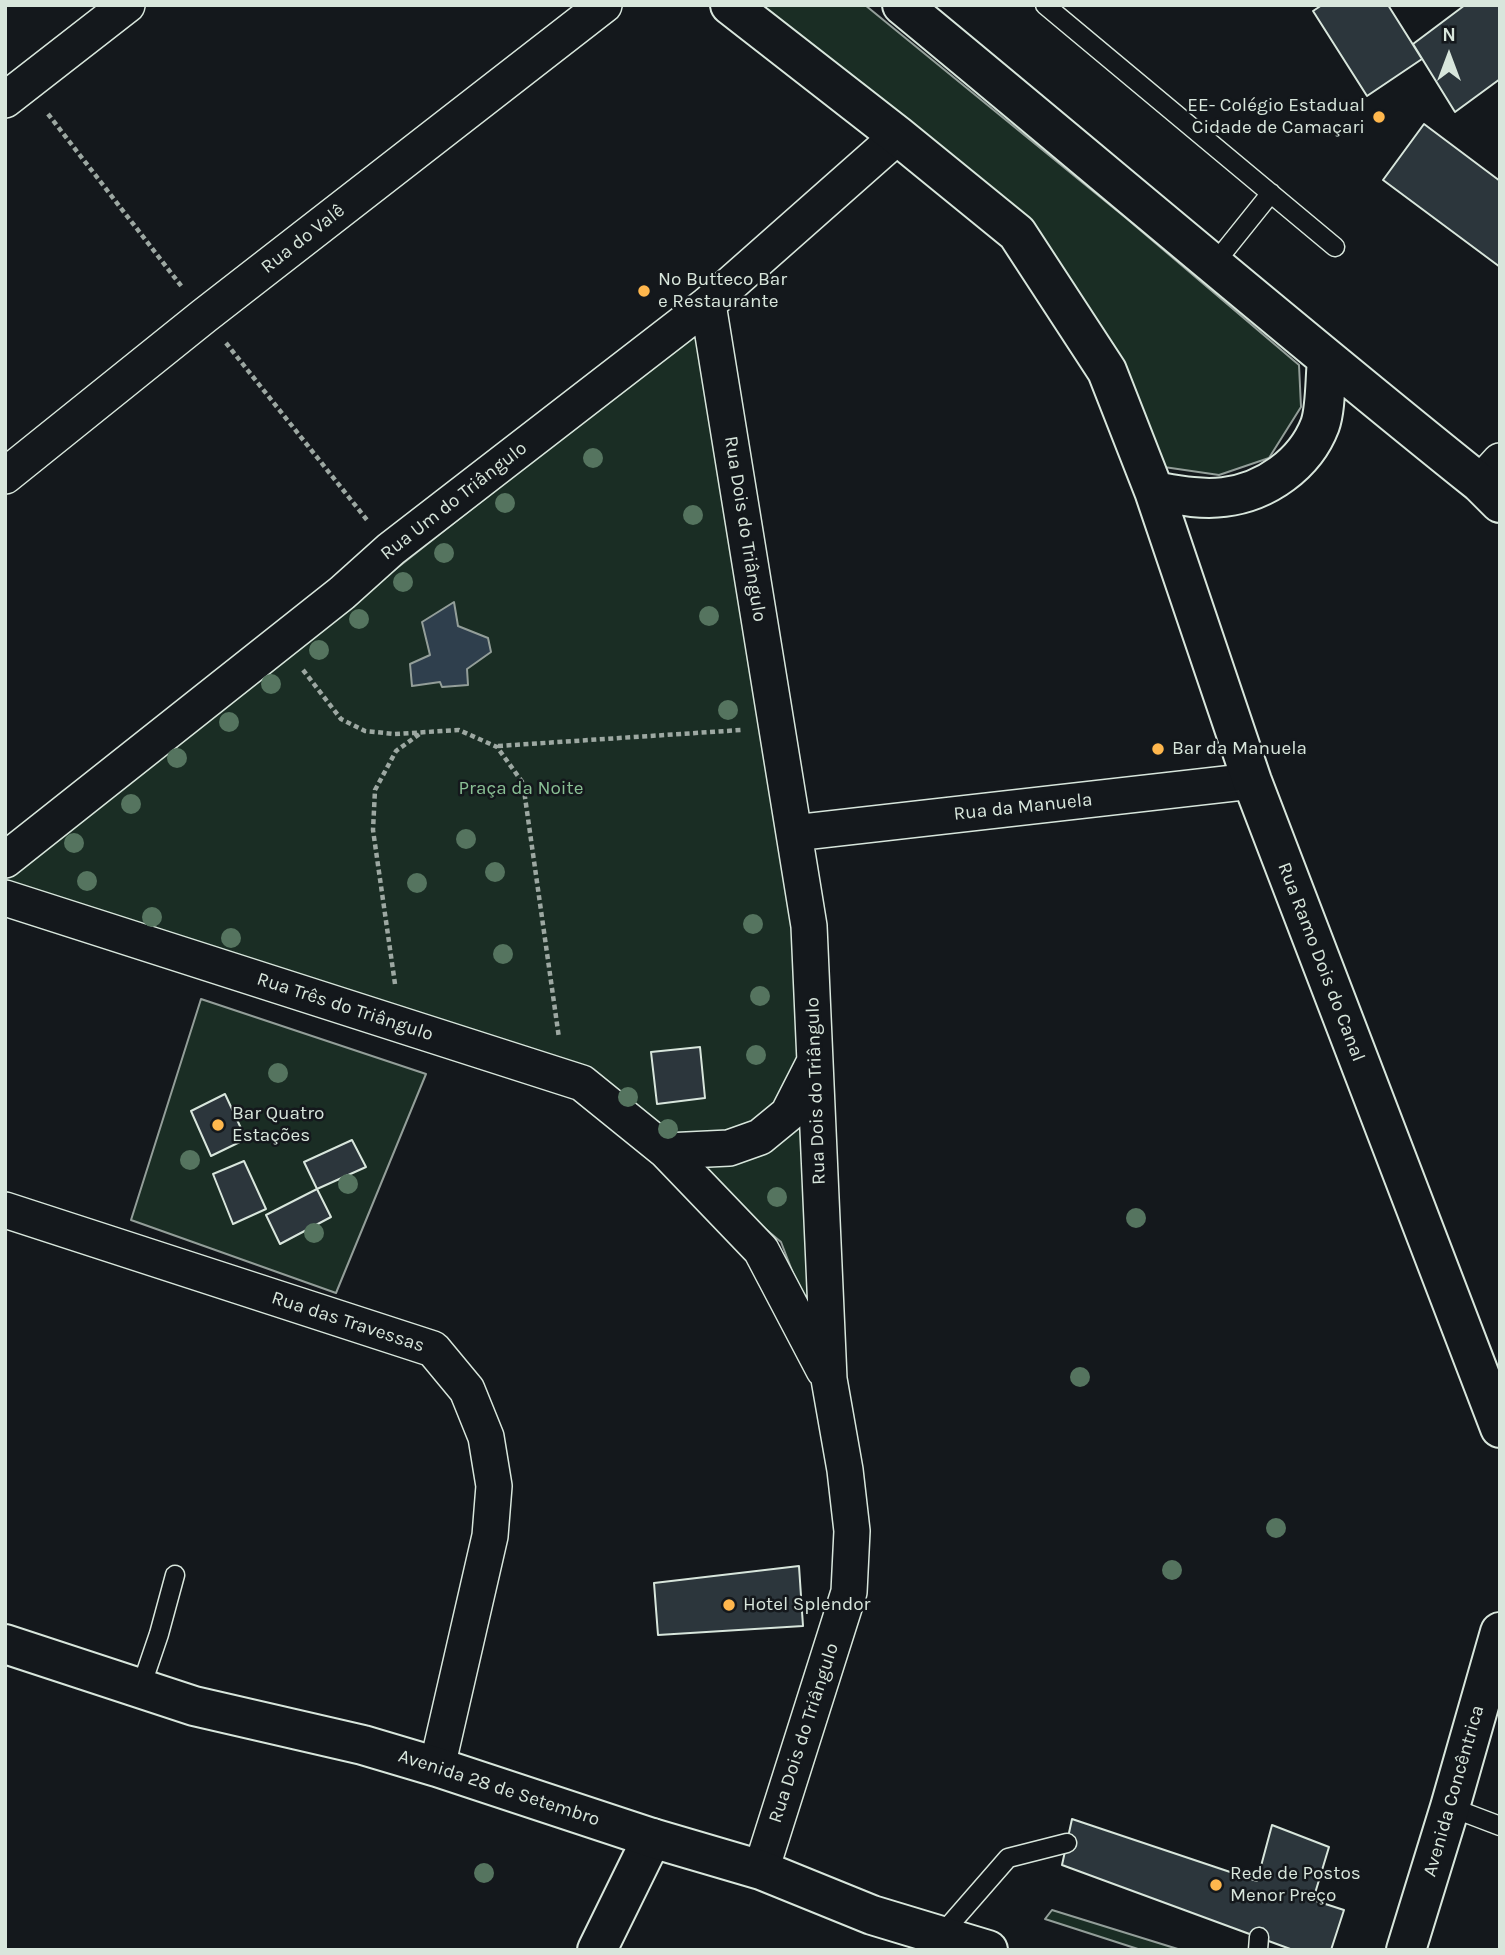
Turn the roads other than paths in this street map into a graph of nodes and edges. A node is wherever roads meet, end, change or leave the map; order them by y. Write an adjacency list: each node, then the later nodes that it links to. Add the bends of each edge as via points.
1 (127, 5): 6 (street)
2 (604, 5): 15 (street, Rua do Valê)
3 (730, 5): 7 (street, Rua Ramo Dois do Canal)
4 (902, 5): 10 (street)
5 (1045, 5): 8 (lane)
6 (5, 100)
7 (898, 136): 11 (street, Rua Um do Triângulo); 17 (street, Rua Ramo Dois do Canal, via 1021,238 1107,371)
8 (1270, 193): 9 (lane); 10 (lane)
9 (1335, 247)
10 (1214, 264): 12 (street)
11 (708, 304): 19 (street, Rua Dois do Triângulo); 20 (street, Rua Um do Triângulo, via 391,549 342,593)
12 (1327, 360): 13 (street); 14 (street)
13 (1381, 404): 14 (street, via 1362,405); 16 (street)
14 (1321, 423): 17 (street, via 1309,447 1288,470 1264,486 1225,497)
15 (5, 476)
16 (1493, 482)
17 (1154, 491): 18 (street, Rua Ramo Dois do Canal)
18 (1252, 781): 19 (street, Rua da Manuela); 26 (street, Rua Ramo Dois do Canal)
19 (794, 833): 22 (street, Rua Dois do Triângulo, via 809,926)
20 (5, 860)
21 (5, 898): 23 (street, Rua Três do Triângulo, via 582,1083)
22 (815, 1061): 23 (street, via 788,1114 760,1137 729,1148); 25 (street, Rua Dois do Triângulo)
23 (666, 1151): 25 (street, Rua Três do Triângulo, via 761,1250)
24 (5, 1210): 31 (street, Rua das Travessas, via 433,1349 467,1390 485,1437 494,1486 490,1536)
25 (829, 1379): 36 (street, Rua Dois do Triângulo, via 852,1531 849,1592)
26 (1500, 1428)
27 (175, 1575): 30 (lane)
28 (1500, 1632): 32 (street, Avenida Concêntrica)
29 (5, 1644): 30 (street, Avenida 28 de Setembro)
30 (141, 1687): 31 (street, Avenida 28 de Setembro, via 194,1706)
31 (437, 1767): 34 (street, Avenida 28 de Setembro)
32 (1450, 1807): 33 (lane); 40 (street, Avenida Concêntrica)
33 (1500, 1826)
34 (652, 1838): 36 (street, Avenida 28 de Setembro); 38 (street)
35 (1067, 1843): 37 (lane, via 1008,1858)
36 (761, 1870): 37 (street, Avenida 28 de Setembro, via 872,1915)
37 (940, 1936): 39 (street, Avenida 28 de Setembro)
38 (597, 1950)
39 (988, 1950)
40 (1406, 1950)

